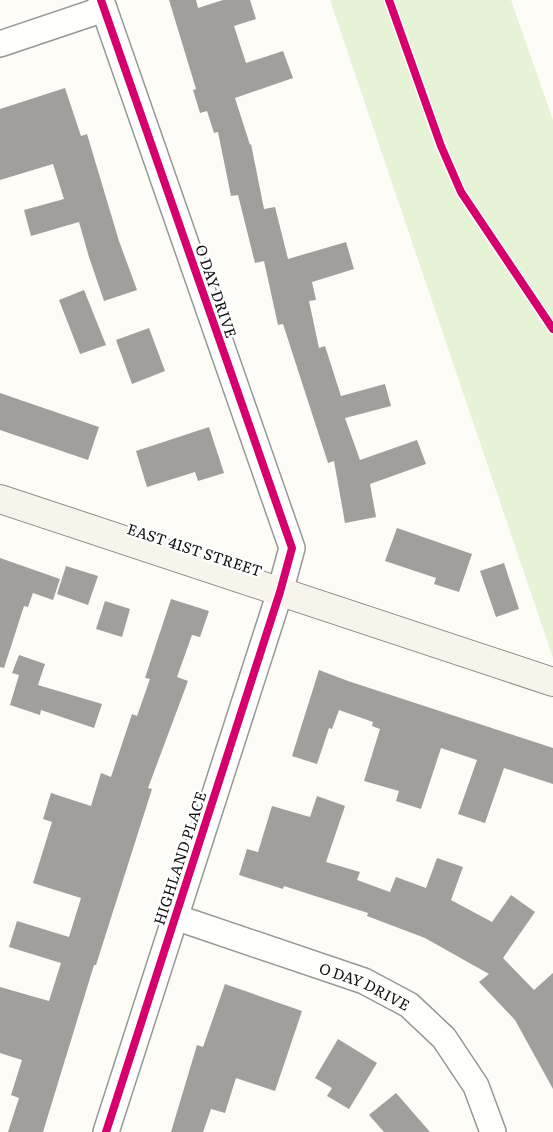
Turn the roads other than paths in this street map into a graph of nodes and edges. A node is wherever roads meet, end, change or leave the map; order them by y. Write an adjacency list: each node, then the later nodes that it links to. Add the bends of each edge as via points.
1 (102, 4): 2 (street); 4 (street, O DAY DRIVE, via 292,548)
2 (0, 44)
3 (0, 499): 4 (street, EAST 41ST STREET)
4 (280, 592): 5 (street, EAST 41ST STREET); 6 (street, HIGHLAND PLACE)
5 (553, 682)
6 (174, 917): 7 (street, HIGHLAND PLACE); 8 (street, O DAY DRIVE, via 364,981 409,1005 444,1038 476,1086)
7 (106, 1132)
8 (493, 1132)

